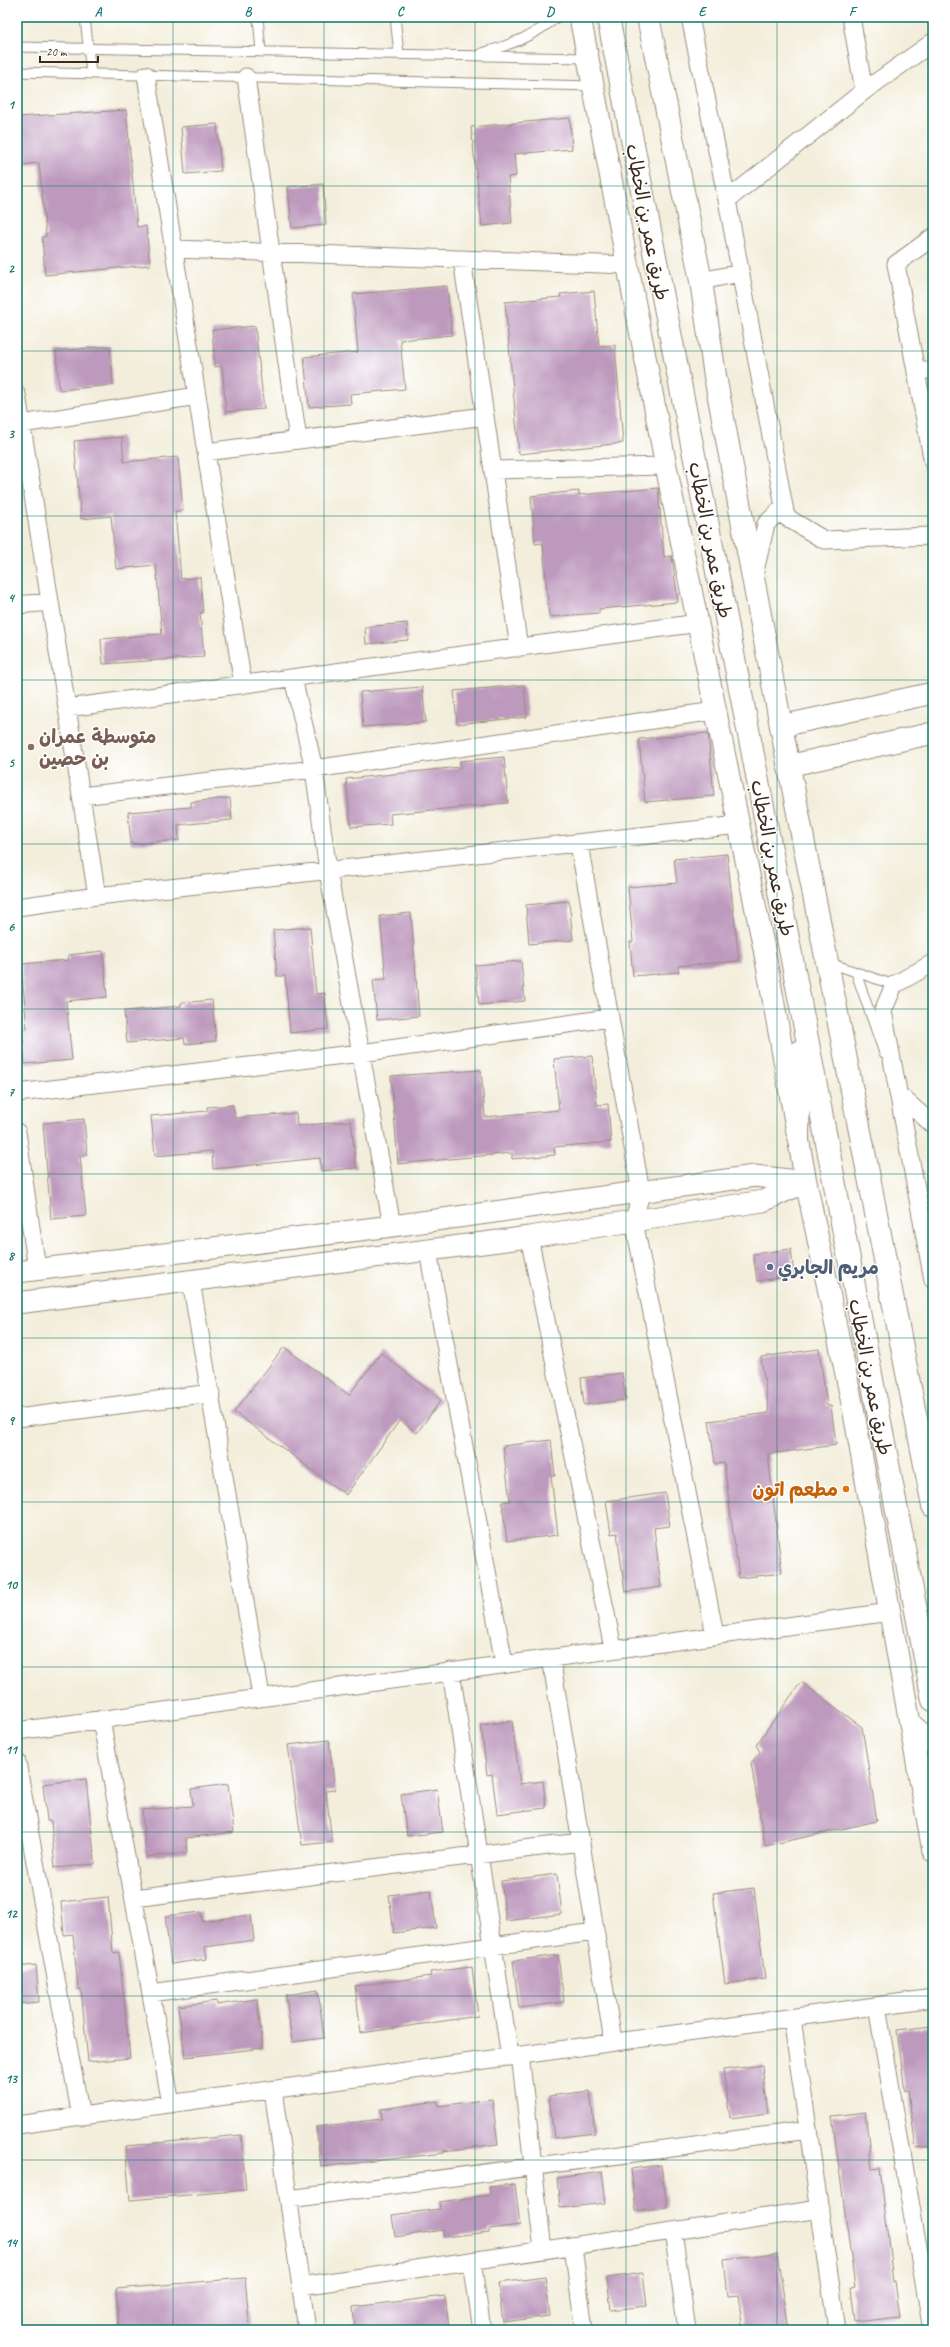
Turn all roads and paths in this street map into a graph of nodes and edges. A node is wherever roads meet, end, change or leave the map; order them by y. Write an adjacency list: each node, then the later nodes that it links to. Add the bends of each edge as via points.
1 (85, 17): 12 (lane)
2 (258, 17): 13 (lane)
3 (395, 17): 14 (lane)
4 (557, 17): 15 (lane, via 542,30 512,45)
5 (580, 17): 16 (street)
6 (608, 17): 69 (main road, طريق عمر بن الخطاب)
7 (648, 17): 30 (main road, طريق عمر بن الخطاب)
8 (690, 17): 23 (street)
9 (851, 17): 22 (street)
10 (933, 42): 22 (street)
11 (17, 47): 12 (lane)
12 (89, 48): 13 (lane); 18 (lane)
13 (261, 52): 14 (lane)
14 (398, 54): 15 (lane)
15 (471, 56): 16 (lane)
16 (587, 58): 21 (street)
17 (17, 72): 18 (lane)
18 (91, 74): 19 (lane)
19 (146, 75): 20 (lane); 25 (street)
20 (246, 77): 21 (lane); 26 (street)
21 (593, 86): 28 (street)
22 (864, 92): 23 (street)
23 (727, 200): 29 (street)
24 (933, 237): 31 (street, via 896,264)
25 (174, 249): 26 (street); 34 (street)
26 (270, 253): 27 (street); 37 (street)
27 (462, 259): 28 (street); 35 (street)
28 (628, 266): 41 (street)
29 (740, 272): 30 (street); 43 (street)
30 (700, 281): 45 (main road, طريق عمر بن الخطاب, via 715,376)
31 (916, 370): 32 (street); 40 (street)
32 (933, 370)
33 (17, 395): 36 (street)
34 (197, 396): 36 (street); 39 (street)
35 (485, 416): 37 (street); 42 (street)
36 (22, 424): 38 (street)
37 (298, 440): 39 (street)
38 (21, 446): 46 (street)
39 (206, 452): 51 (street)
40 (933, 463)
41 (666, 466): 42 (street); 48 (street)
42 (493, 470): 49 (street)
43 (784, 506): 44 (street, via 786,517 824,540); 45 (street, via 766,524)
44 (933, 536)
45 (754, 577): 55 (main road, طريق عمر بن الخطاب)
46 (50, 602): 47 (street); 53 (street)
47 (17, 605)
48 (699, 623): 49 (street); 54 (street)
49 (519, 648): 50 (street)
50 (293, 678): 51 (street); 58 (street)
51 (243, 685): 53 (street)
52 (933, 693): 55 (street)
53 (67, 708): 59 (street)
54 (715, 711): 58 (street); 60 (street)
55 (781, 726): 57 (main road, طريق عمر بن الخطاب)
56 (933, 733): 57 (street)
57 (788, 766): 65 (main road, طريق عمر بن الخطاب)
58 (314, 769): 59 (street); 62 (street)
59 (81, 796): 63 (street)
60 (739, 825): 61 (street); 76 (street)
61 (579, 844): 62 (street); 70 (street)
62 (328, 871): 63 (street); 71 (street)
63 (97, 896): 64 (street)
64 (17, 907)
65 (827, 962): 67 (lane); 89 (main road, طريق عمر بن الخطاب)
66 (933, 963): 68 (street)
67 (856, 973): 68 (lane); 73 (lane)
68 (894, 984): 73 (street, via 882,1011)
69 (801, 1008): 76 (main road); 97 (main road, طريق عمر بن الخطاب)
70 (610, 1018): 71 (street); 78 (street)
71 (361, 1053): 72 (street); 80 (street)
72 (17, 1093)
73 (898, 1094): 74 (street); 84 (street)
74 (933, 1125)
75 (17, 1132): 83 (street)
76 (798, 1136): 77 (street)
77 (806, 1182): 78 (street, via 755,1176); 79 (street, via 763,1201); 90 (street, via 853,1408)
78 (641, 1192): 79 (street); 80 (street)
79 (634, 1221): 81 (street); 91 (street)
80 (392, 1226): 83 (street)
81 (529, 1237): 82 (street); 92 (street)
82 (428, 1251): 85 (street); 94 (street)
83 (27, 1270)
84 (933, 1280)
85 (191, 1281): 86 (street); 87 (street)
86 (17, 1303)
87 (211, 1393): 88 (street); 96 (street)
88 (17, 1418)
89 (933, 1506)
90 (890, 1612): 91 (street); 99 (street)
91 (715, 1635): 92 (street)
92 (613, 1648): 93 (street)
93 (551, 1658): 94 (street); 103 (street)
94 (504, 1663): 95 (street)
95 (451, 1671): 96 (street); 105 (street)
96 (261, 1696): 98 (street)
97 (933, 1700)
98 (101, 1719): 100 (street); 106 (street)
99 (910, 1723): 101 (street); 104 (street)
100 (17, 1731)
101 (933, 1744)
102 (17, 1762): 117 (street)
103 (580, 1842): 105 (street); 107 (street)
104 (933, 1851)
105 (479, 1853): 106 (street); 108 (street)
106 (134, 1898): 109 (street)
107 (594, 1932): 108 (street); 113 (street)
108 (493, 1945): 109 (street); 114 (street)
109 (151, 1993): 116 (street)
110 (933, 1998): 111 (street)
111 (877, 2006): 112 (street); 133 (street)
112 (792, 2018): 113 (street); 119 (street)
113 (613, 2042): 114 (street)
114 (515, 2056): 115 (street); 120 (street)
115 (273, 2090): 116 (street); 121 (street)
116 (171, 2104): 117 (street)
117 (81, 2117): 118 (street)
118 (17, 2125)
119 (808, 2130): 120 (street); 122 (street)
120 (533, 2166): 121 (street); 125 (street)
121 (289, 2199): 127 (street)
122 (820, 2209): 123 (street); 132 (street)
123 (673, 2231): 124 (street); 131 (street)
124 (573, 2246): 125 (street); 130 (street)
125 (543, 2250): 126 (street)
126 (472, 2261): 127 (street); 129 (street)
127 (301, 2286): 128 (street)
128 (307, 2330)
129 (482, 2330)
130 (584, 2330)
131 (687, 2330)
132 (837, 2330)
133 (932, 2330)

